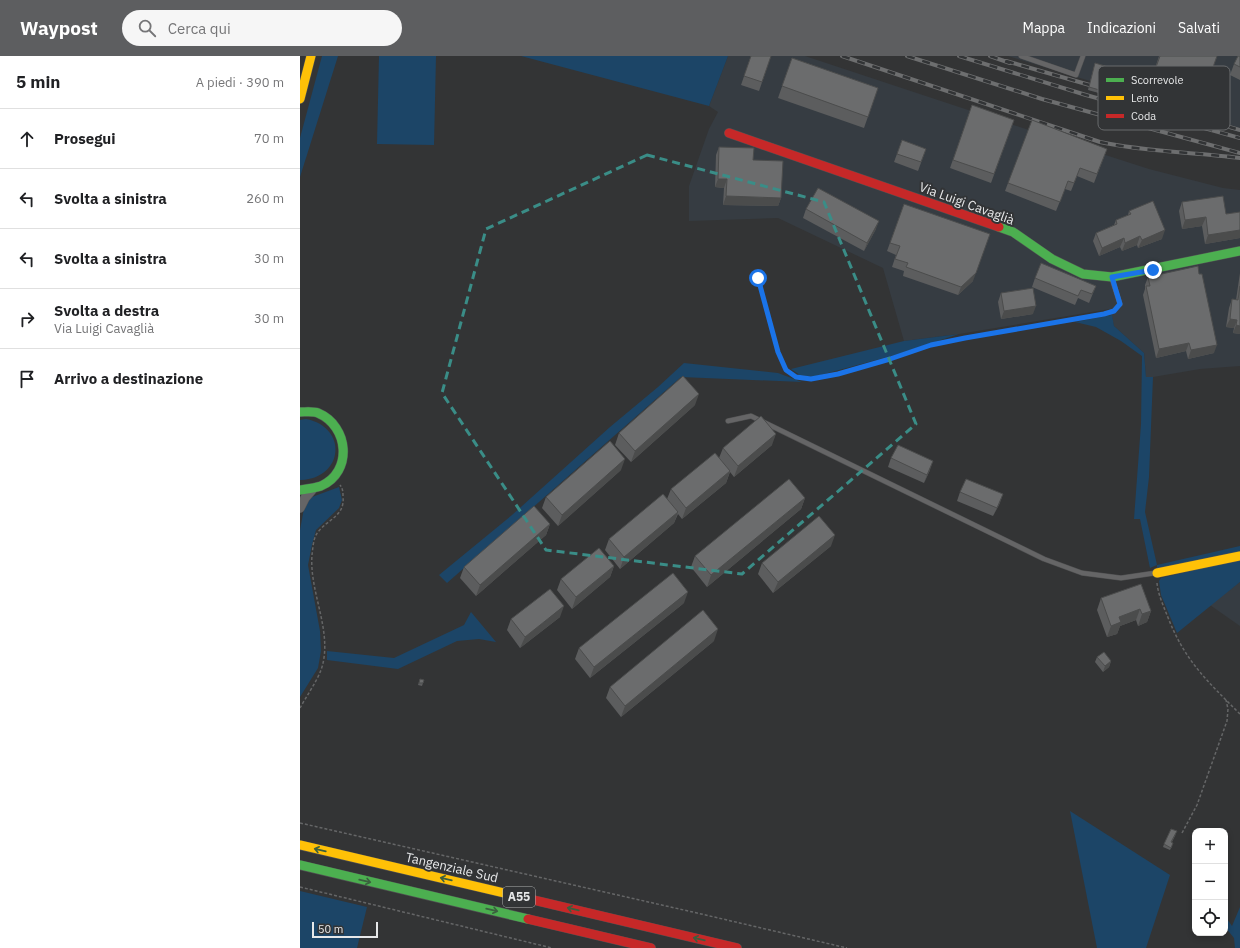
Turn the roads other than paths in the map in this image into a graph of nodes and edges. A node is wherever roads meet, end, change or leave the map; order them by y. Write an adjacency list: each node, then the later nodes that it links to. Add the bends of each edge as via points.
1 (311, 56): 4 (main road)
2 (1021, 56): 3 (lane, via 1076,75)
3 (1083, 56)
4 (300, 99)
5 (729, 133): 7 (main road, Via Luigi Cavaglià, via 1013,232 1052,259 1083,274)
6 (1240, 251): 7 (main road, Via Luigi Cavaglià)
7 (1112, 277): 8 (lane)
8 (1120, 304)
9 (302, 410): 12 (main road, via 319,413 330,420 339,430 343,440 342,465 335,476)
10 (728, 421): 15 (lane, via 752,416 1036,555 1082,573 1121,578)
11 (300, 490): 12 (main road)
12 (312, 490): 13 (street)
13 (300, 508)
14 (1240, 556): 15 (main road)
15 (1157, 573)
16 (300, 845): 19 (main road, Tangenziale Sud / A55, one-way to 16)
17 (300, 865): 18 (main road, A55, one-way to 18)
18 (651, 948)
19 (737, 948)

